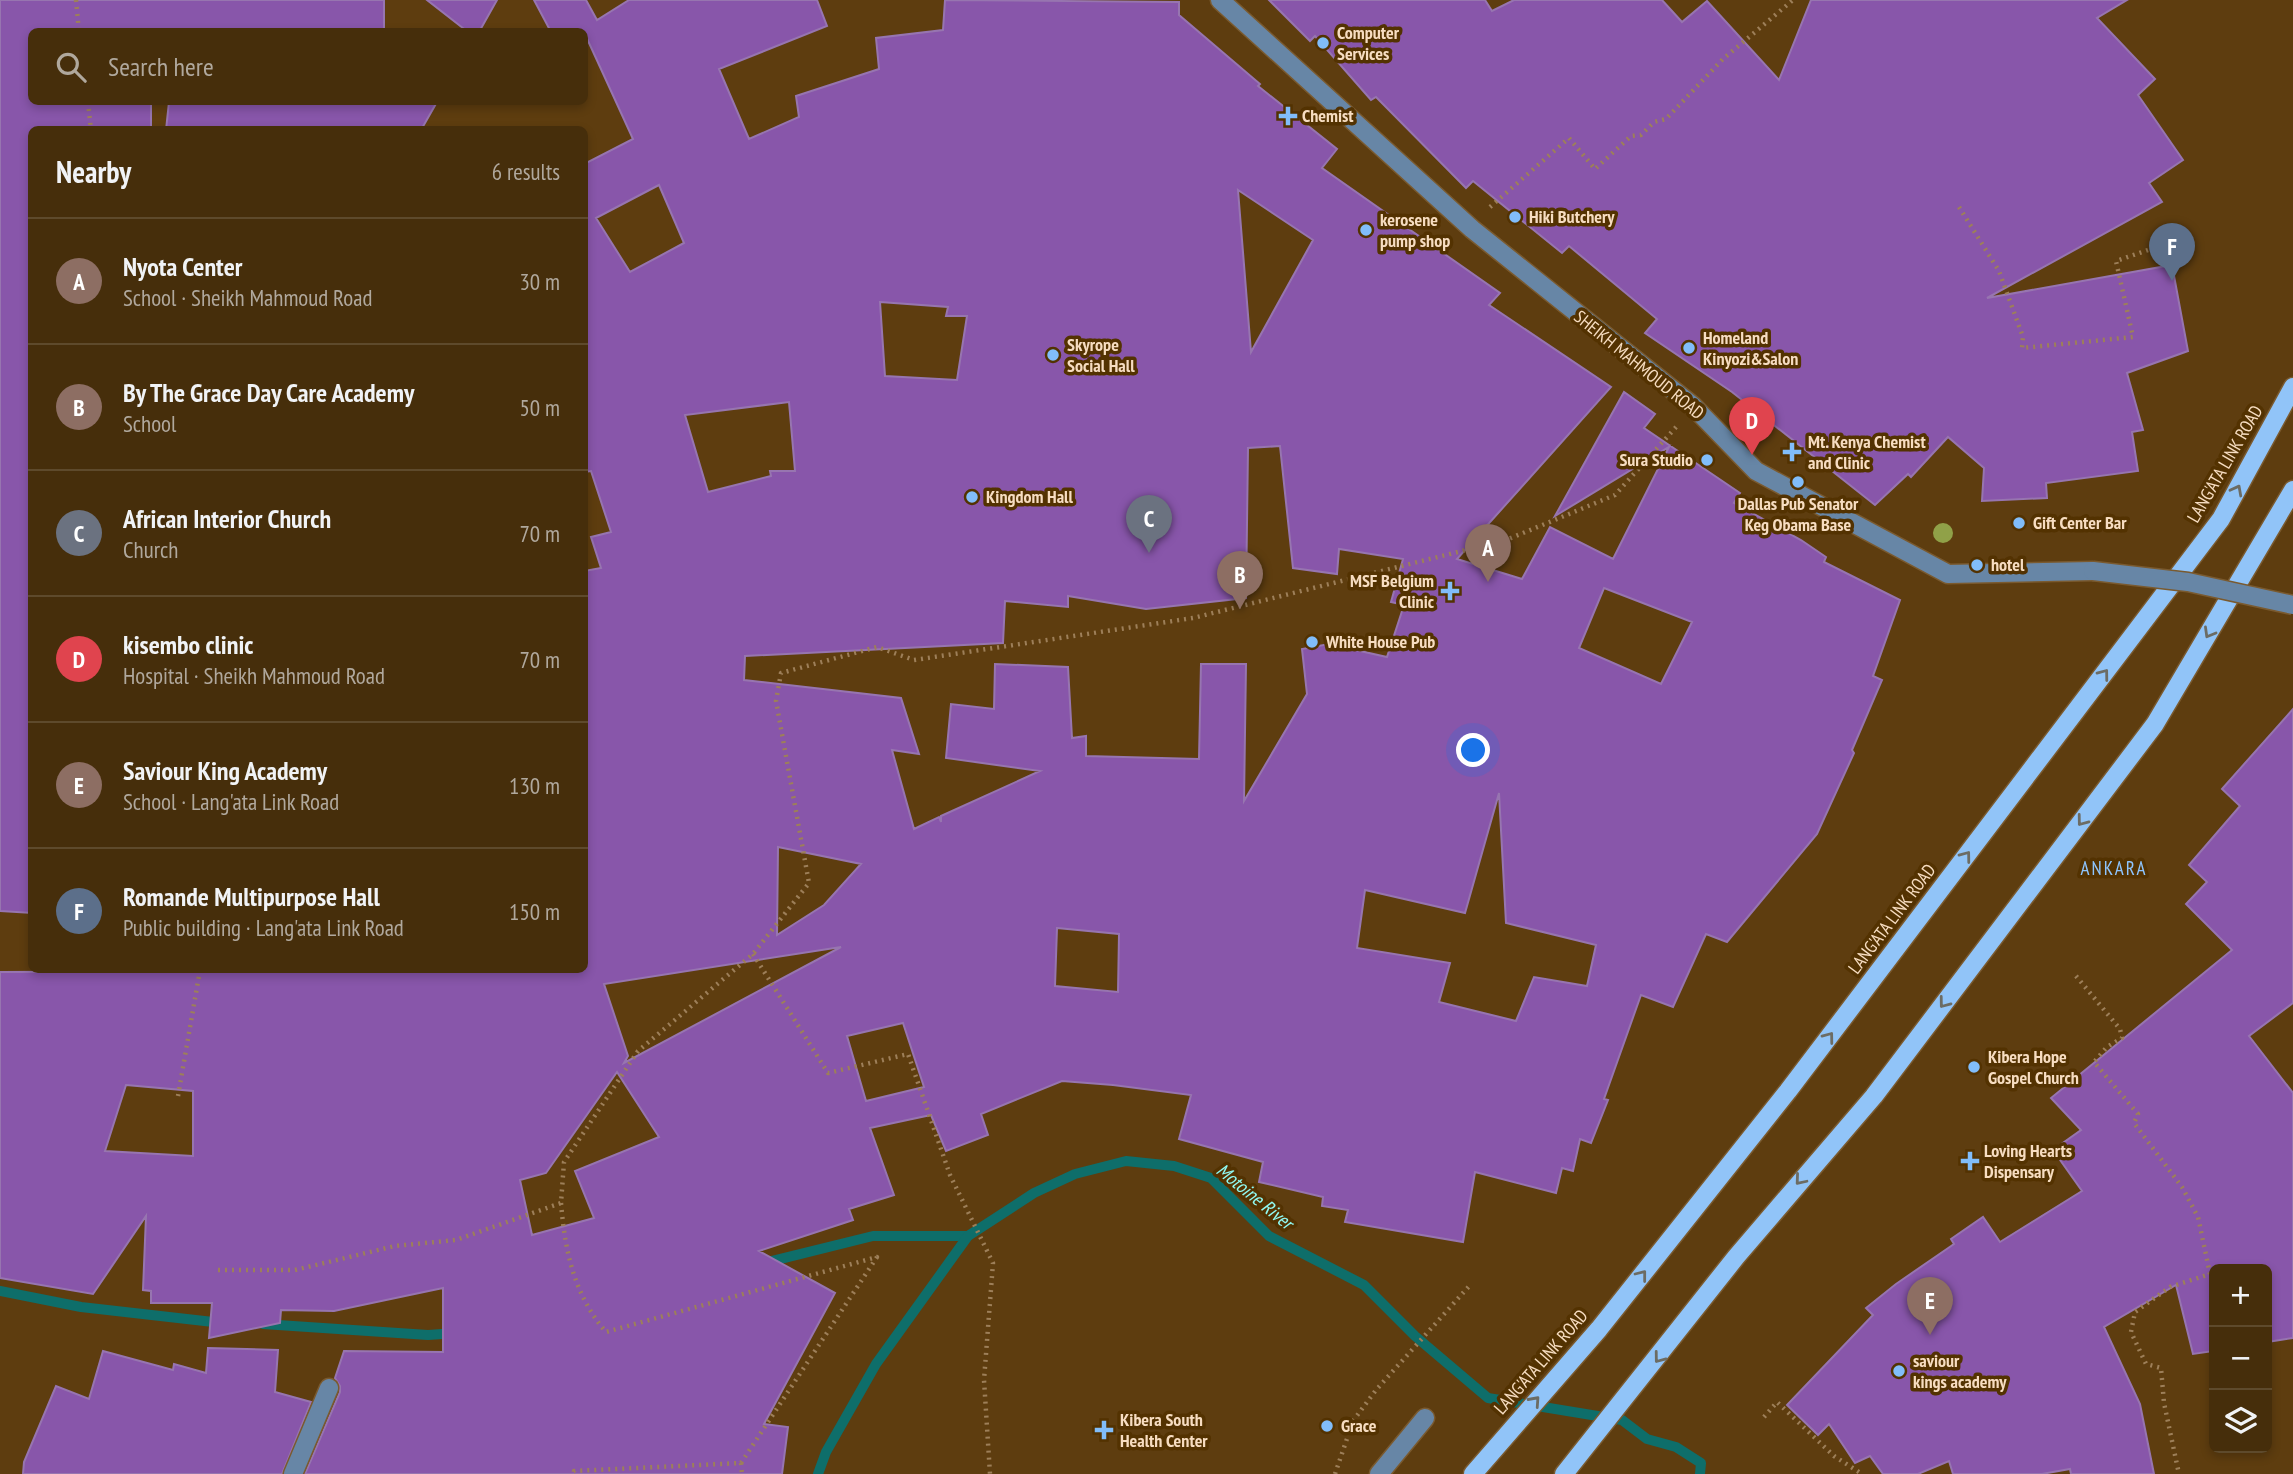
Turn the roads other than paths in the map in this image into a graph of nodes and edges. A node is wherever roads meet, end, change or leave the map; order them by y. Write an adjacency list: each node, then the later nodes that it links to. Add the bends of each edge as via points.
1 (1220, 0): 4 (street, SHEIKH MAHMOUD ROAD, bridge, via 1472,229 1693,406 1756,471 1948,574 2093,572 2188,582)
2 (2293, 387): 9 (main road, LANG'ATA LINK ROAD, one-way to 2, via 1599,1329 1788,1091 2221,519)
3 (2293, 490): 10 (main road, one-way to 10, via 2155,724 1874,1096 1737,1257)
4 (2293, 605)
5 (329, 1388): 7 (street)
6 (1425, 1418): 8 (street)
7 (293, 1474)
8 (1379, 1474)
9 (1474, 1474)
10 (1564, 1474)

